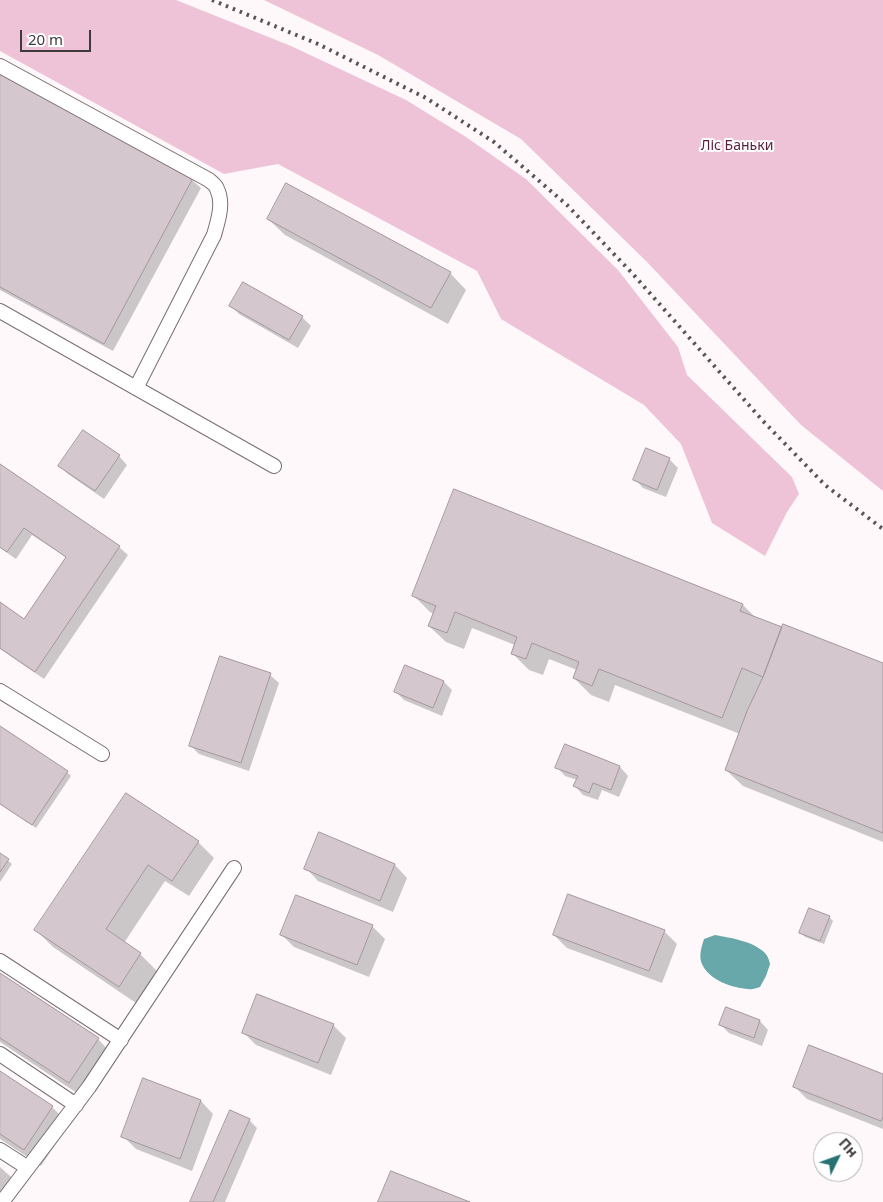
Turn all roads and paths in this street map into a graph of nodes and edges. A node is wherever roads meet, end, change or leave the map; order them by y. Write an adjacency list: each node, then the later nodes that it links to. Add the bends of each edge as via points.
1 (0, 66): 3 (lane, via 217,187 220,205 214,235)
2 (0, 311): 3 (lane)
3 (136, 388): 4 (lane)
4 (274, 466)
5 (0, 691): 6 (lane)
6 (102, 754)
7 (234, 868): 9 (lane)
8 (0, 960): 9 (lane)
9 (121, 1040): 11 (lane)
10 (0, 1054): 11 (lane)
11 (76, 1105): 13 (lane)
12 (0, 1150): 13 (lane)
13 (28, 1168): 14 (lane)
14 (2, 1202)

